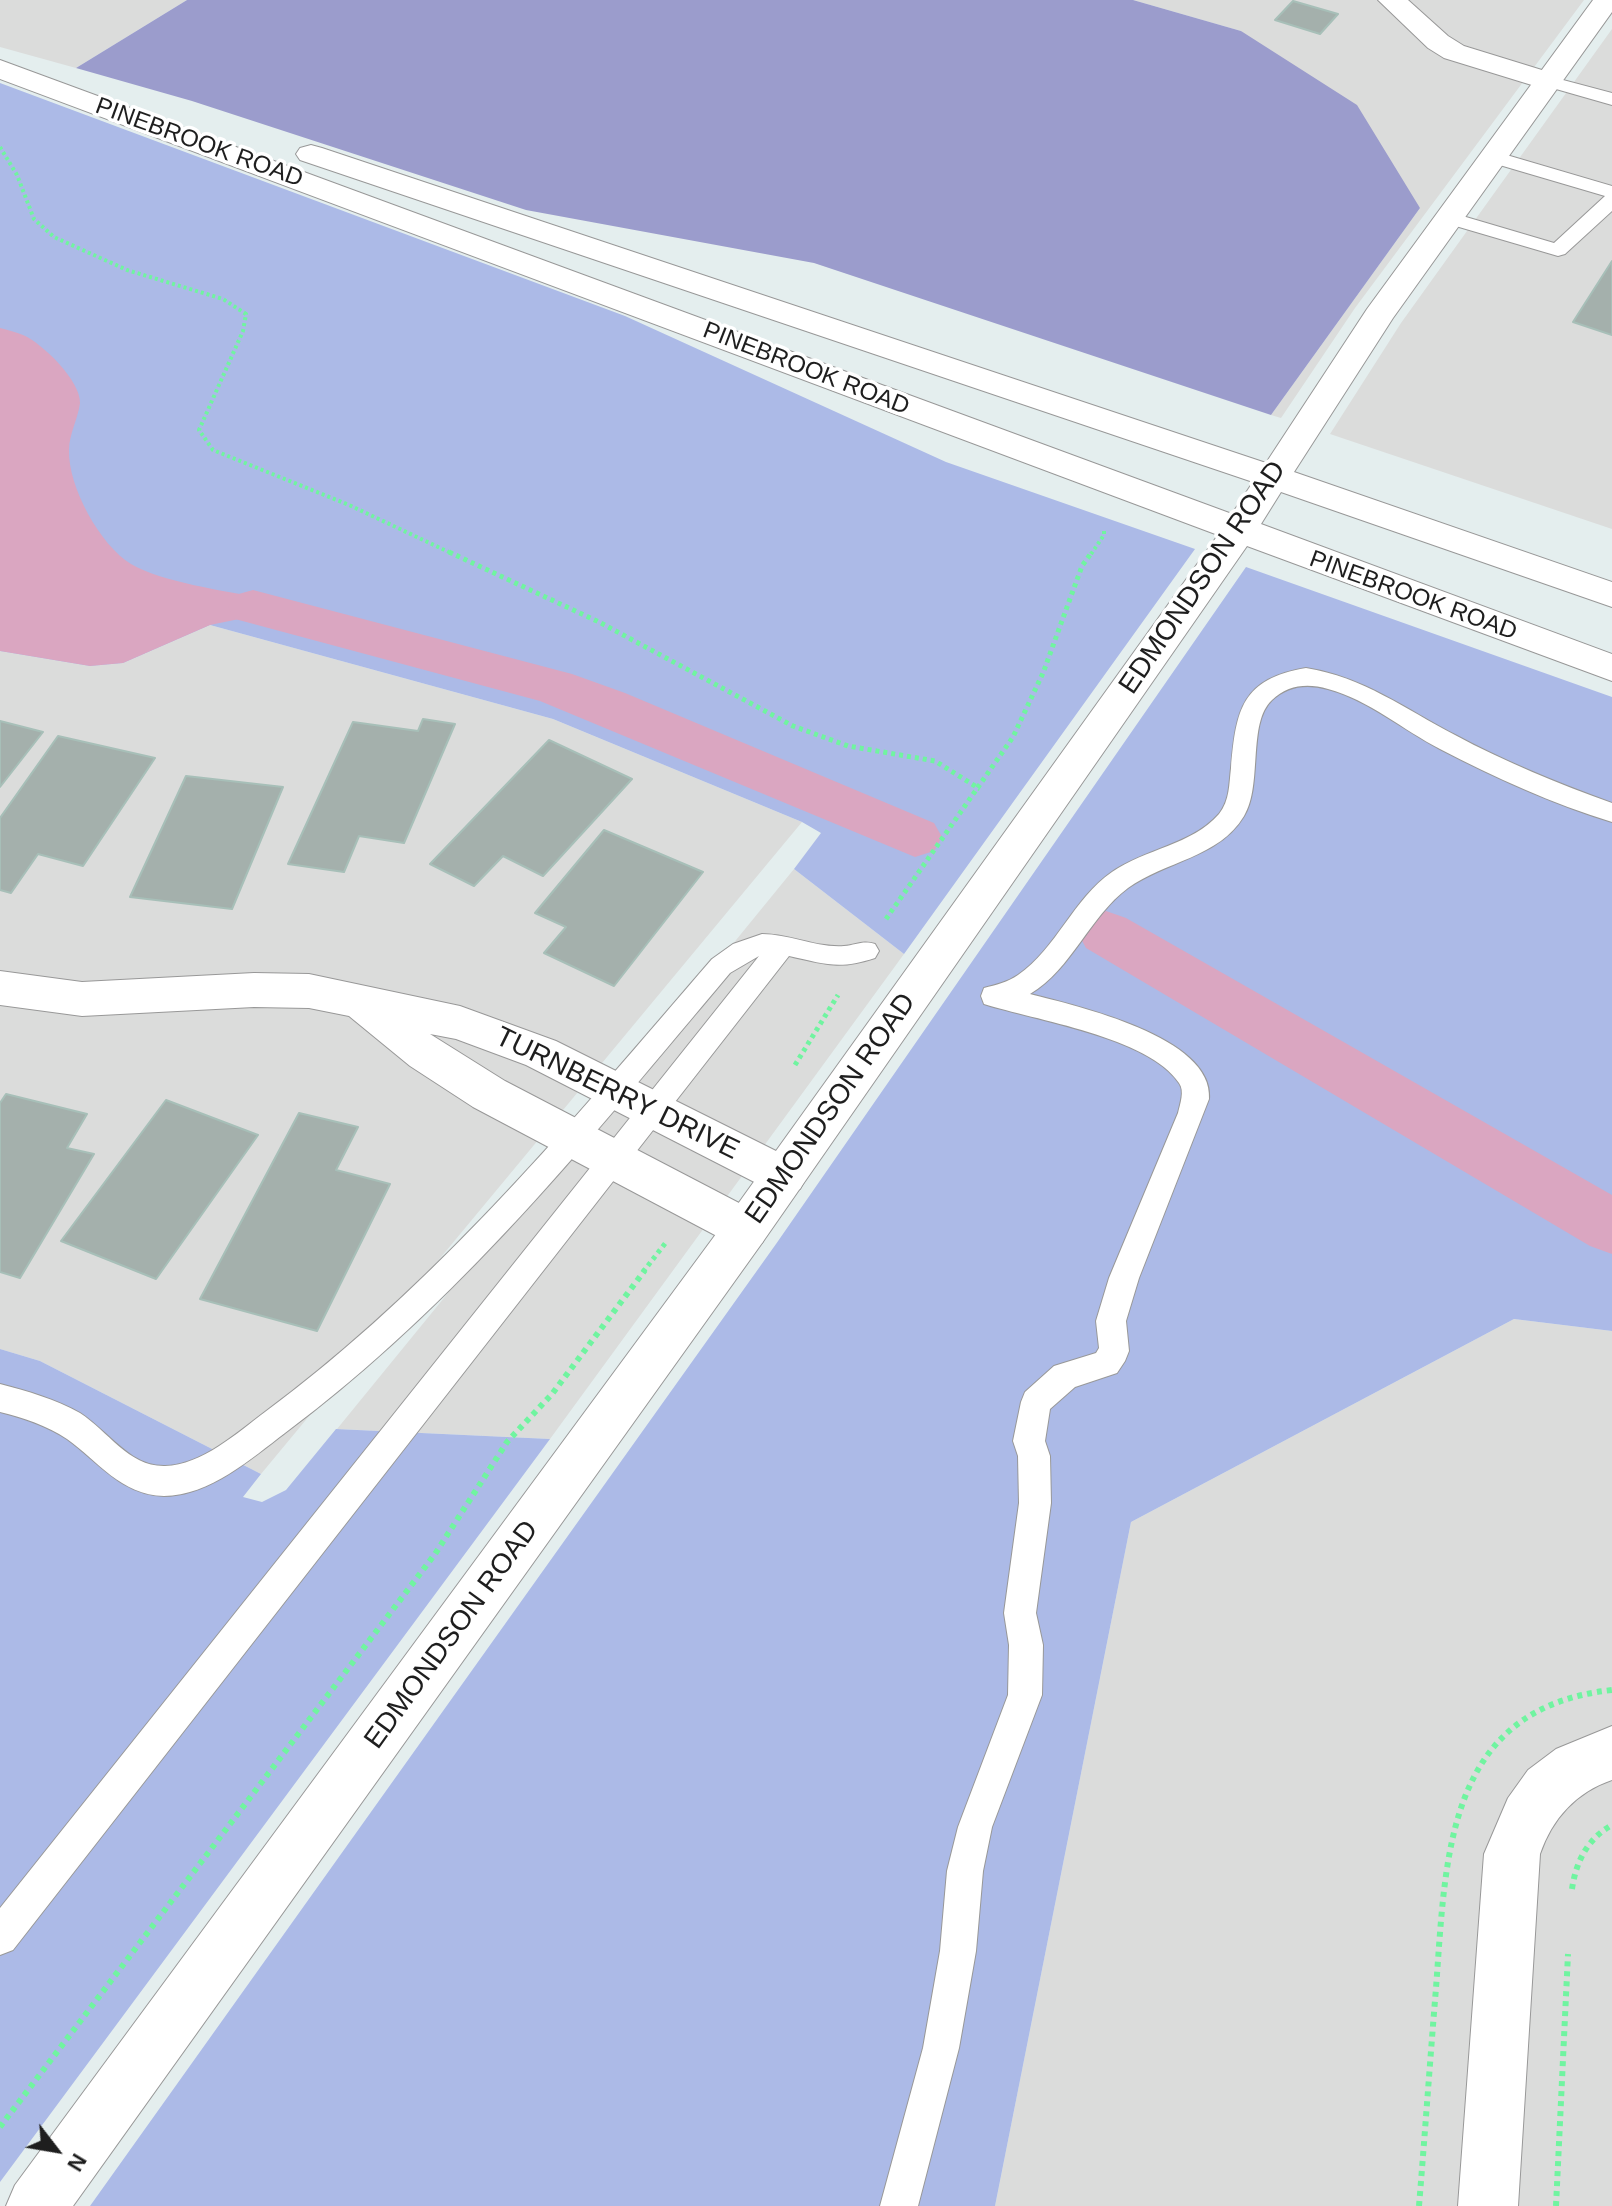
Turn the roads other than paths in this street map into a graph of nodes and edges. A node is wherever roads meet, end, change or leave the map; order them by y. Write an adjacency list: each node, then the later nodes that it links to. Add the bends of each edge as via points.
1 (1392, 0): 5 (street, via 1445,48)
2 (1607, 0): 5 (street, EDMONDSON ROAD)
3 (0, 60): 11 (street, PINEBROOK ROAD, via 179,110)
4 (0, 69): 12 (street, PINEBROOK ROAD)
5 (1548, 81): 6 (lane); 7 (street, EDMONDSON ROAD)
6 (1612, 99)
7 (1493, 157): 8 (lane); 10 (street, EDMONDSON ROAD)
8 (1612, 192)
9 (1612, 200): 10 (lane, via 1558,250)
10 (1449, 218): 11 (street, EDMONDSON ROAD)
11 (1273, 477): 12 (street, EDMONDSON ROAD); 13 (street, PINEBROOK ROAD)
12 (1238, 532): 14 (street, PINEBROOK ROAD); 24 (street, EDMONDSON ROAD)
13 (1612, 595)
14 (1612, 668)
15 (1612, 813): 30 (lane, via 1446,742 1365,692 1323,680 1284,680 1259,698 1252,713 1241,796 1218,832 1141,867 1100,895 1044,966 1011,992 994,996 1152,1046 1192,1078 1197,1094 1124,1278 1111,1321 1114,1351 1106,1363 1065,1376 1036,1402 1029,1441 1035,1503 1020,1613 1026,1645 1025,1695 975,1827 941,2048)
16 (783, 945): 17 (lane, via 837,956); 20 (lane, via 751,945 721,966); 21 (lane)
17 (866, 951)
18 (0, 988): 19 (street, TURNBERRY DRIVE, via 82,999 281,989)
19 (354, 1000): 20 (street, TURNBERRY DRIVE, via 502,1036); 22 (street, TURNBERRY DRIVE, via 458,1075)
20 (614, 1090): 21 (street, TURNBERRY DRIVE); 22 (lane)
21 (653, 1110): 23 (lane); 24 (street, TURNBERRY DRIVE)
22 (574, 1138): 23 (street, TURNBERRY DRIVE); 26 (lane, via 465,1255 327,1386 201,1471 167,1481 143,1480 122,1470 70,1423)
23 (615, 1159): 25 (street, TURNBERRY DRIVE); 28 (lane)
24 (784, 1176): 25 (street, EDMONDSON ROAD)
25 (746, 1229): 29 (street, EDMONDSON ROAD)
26 (0, 1398)
27 (1612, 1753): 31 (street, via 1585,1762 1549,1786 1530,1810 1512,1854)
28 (0, 1937)
29 (36, 2206)
30 (899, 2206)
31 (1488, 2206)

